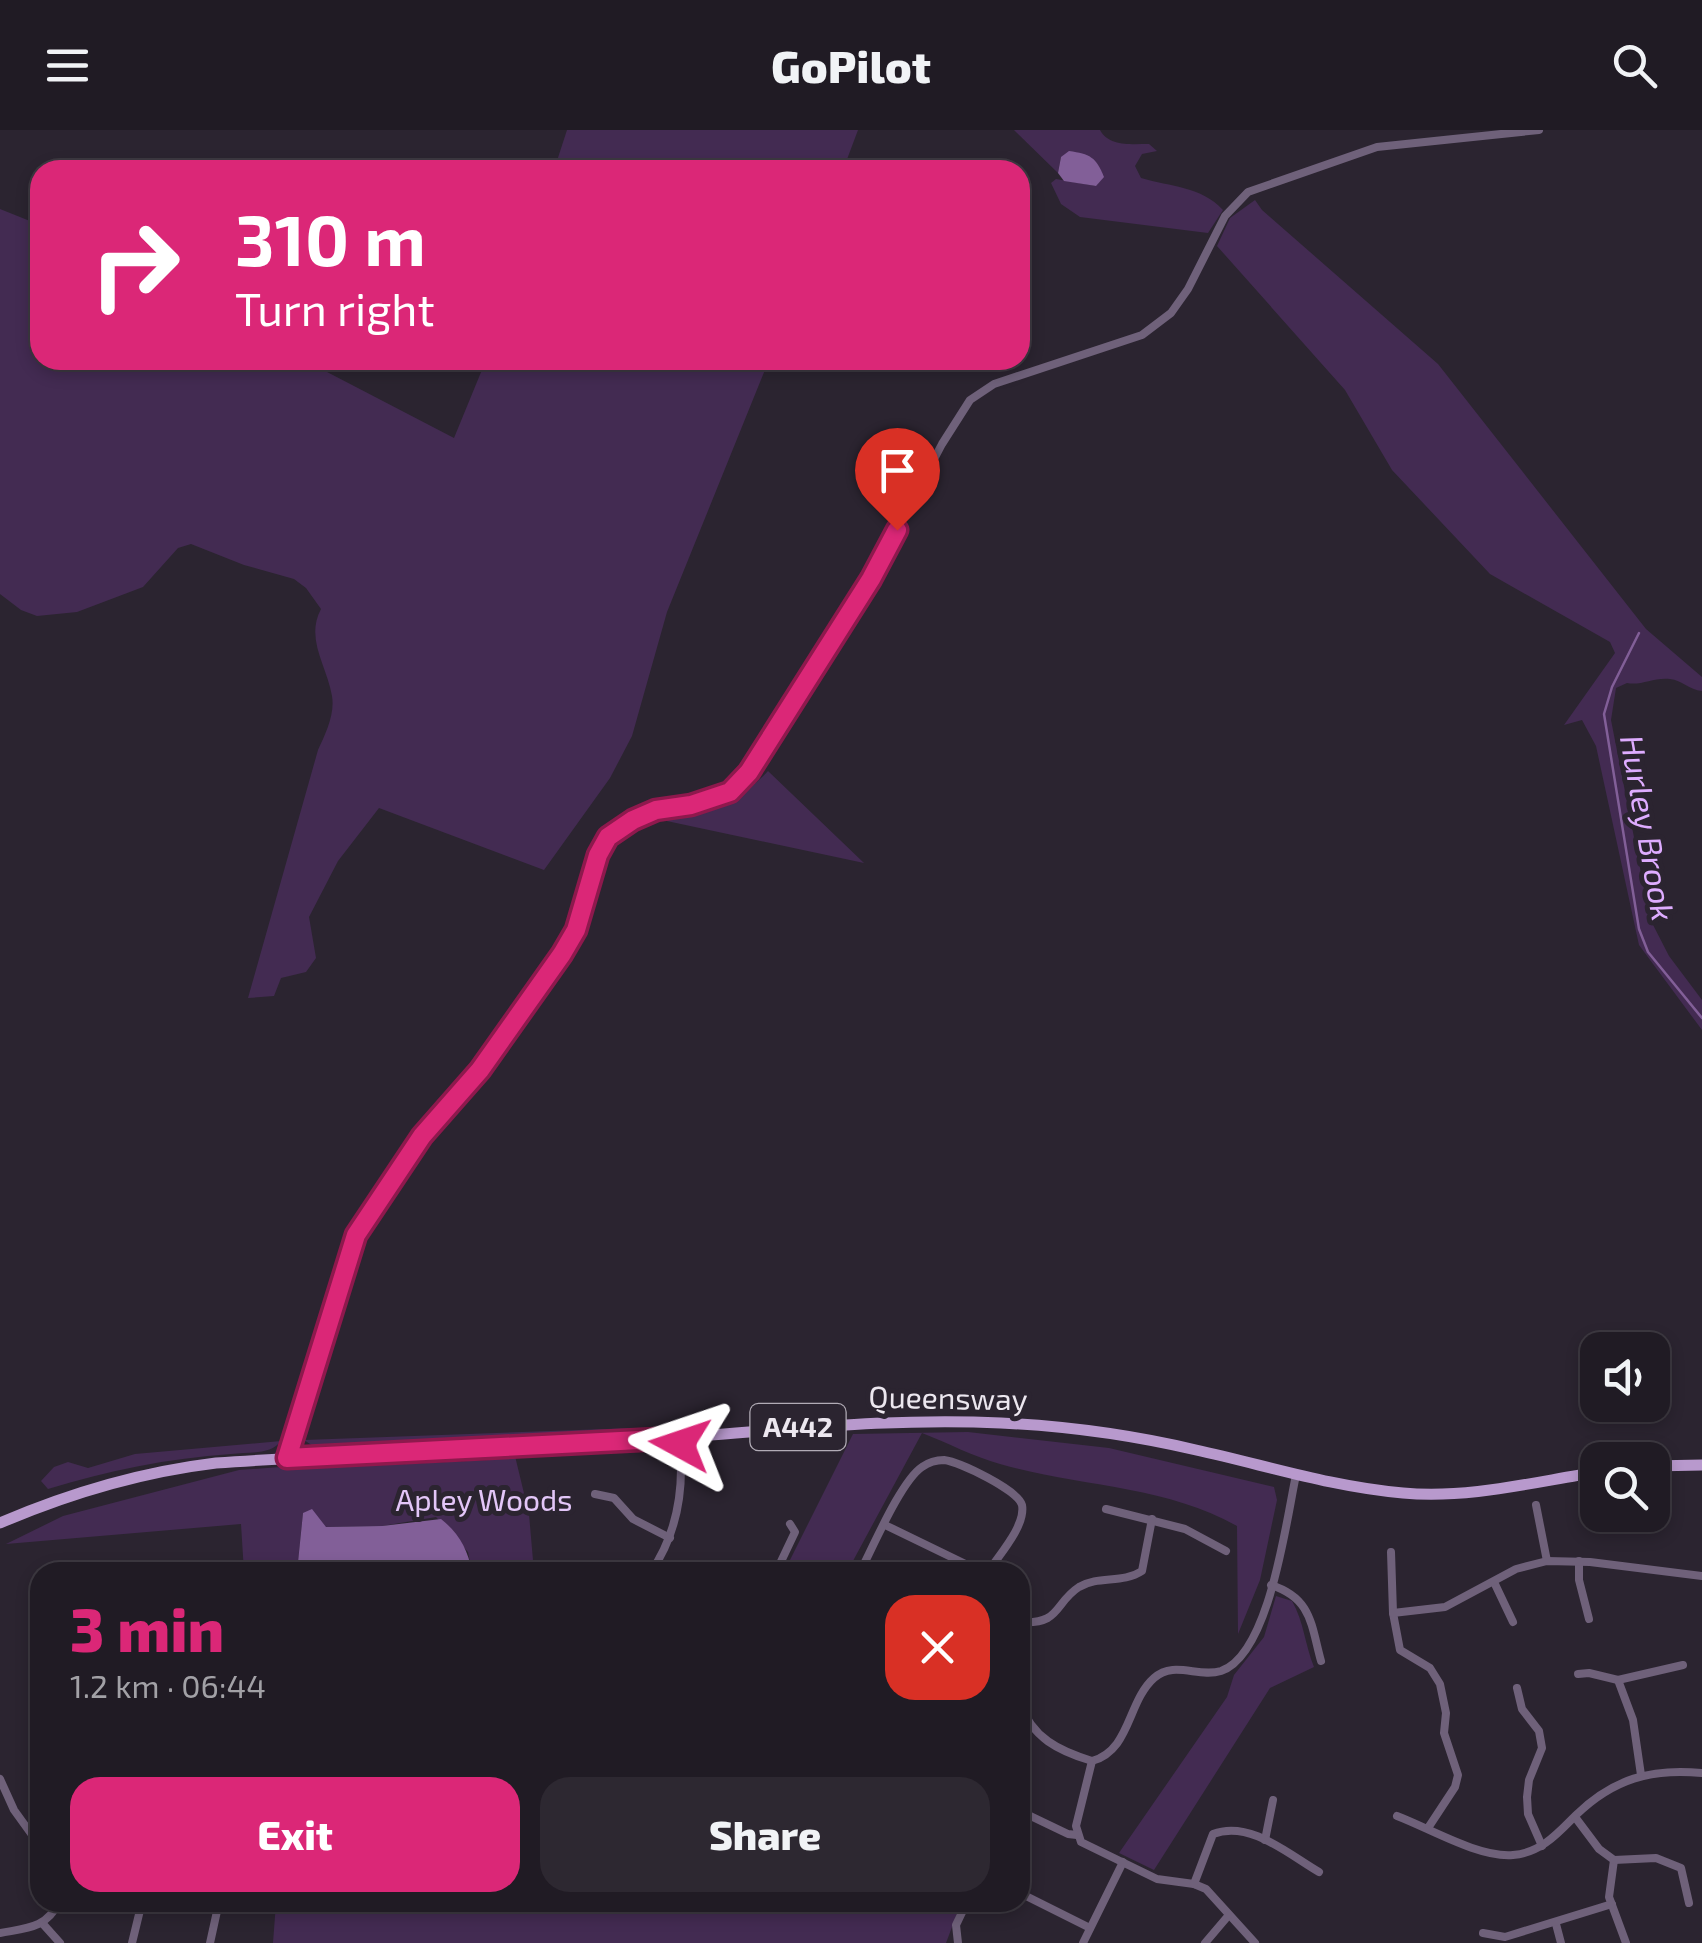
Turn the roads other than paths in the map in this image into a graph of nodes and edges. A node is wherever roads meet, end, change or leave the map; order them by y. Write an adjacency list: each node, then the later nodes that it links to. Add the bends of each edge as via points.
1 (1540, 130): 3 (street, via 1378,147 1248,192 1230,207 1188,289 1160,324 994,384 970,400 871,579 749,772 730,792 656,810 608,837 562,954 480,1070 422,1136 356,1235)
2 (679, 1438): 3 (main road, Queensway / A442); 6 (main road, Queensway / A442, via 870,1421 1006,1423 1144,1440); 15 (street, via 681,1488)
3 (287, 1458): 12 (main road, Queensway / A442, via 167,1469 104,1484)
4 (1702, 1465): 5 (main road)
5 (1670, 1466)
6 (1296, 1475): 7 (main road, Queensway / A442, via 1405,1494 1457,1494); 27 (street)
7 (1580, 1475)
8 (596, 1494): 15 (street, via 614,1498 633,1518)
9 (1536, 1505): 18 (street)
10 (1106, 1509): 11 (street)
11 (1152, 1520): 16 (street); 30 (street, via 1142,1571 1079,1587 1043,1621)
12 (0, 1523)
13 (790, 1524): 21 (street, via 796,1532)
14 (885, 1525): 22 (street); 23 (street); 24 (street, via 910,1477 942,1460 1009,1489 1022,1505 1020,1523)
15 (670, 1538): 20 (street)
16 (1226, 1552)
17 (1391, 1552): 28 (street)
18 (1547, 1561): 19 (street); 26 (street)
19 (1579, 1561): 25 (street); 29 (street)
20 (657, 1562)
21 (781, 1562)
22 (865, 1562)
23 (964, 1562)
24 (992, 1562)
25 (1702, 1576)
26 (1494, 1582): 28 (street, via 1444,1607); 31 (street)
27 (1271, 1585): 32 (street, via 1300,1601); 38 (street, via 1241,1657 1223,1670 1177,1668 1154,1678 1112,1753)
28 (1393, 1613): 46 (street, via 1400,1650 1430,1668 1440,1684 1444,1733 1458,1774)
29 (1589, 1619)
30 (1030, 1622)
31 (1513, 1622)
32 (1321, 1662)
33 (1683, 1665): 35 (street)
34 (1578, 1674): 35 (street)
35 (1618, 1680): 40 (street, via 1633,1720)
36 (1516, 1688): 50 (street, via 1542,1748 1527,1797)
37 (1030, 1724): 38 (street, via 1044,1740)
38 (1092, 1762): 48 (street)
39 (1702, 1773): 40 (street)
40 (1641, 1775): 45 (street, via 1608,1788)
41 (0, 1779): 47 (street)
42 (1272, 1800): 49 (street)
43 (1030, 1816): 48 (street)
44 (1397, 1816): 46 (street)
45 (1575, 1817): 50 (street); 51 (street)
46 (1428, 1828): 50 (street, via 1488,1853 1512,1856)
47 (30, 1832)
48 (1077, 1835): 52 (street)
49 (1266, 1840): 53 (street); 54 (street, via 1235,1828 1213,1834)
50 (1542, 1846)
51 (1614, 1860): 56 (street, via 1656,1858 1681,1868); 57 (street)
52 (1123, 1862): 54 (street, via 1157,1878); 65 (street)
53 (1319, 1872)
54 (1194, 1884): 62 (street)
55 (1030, 1897): 65 (street)
56 (1689, 1903)
57 (1612, 1904): 64 (street); 76 (street)
58 (52, 1912): 63 (street)
59 (140, 1912): 69 (street)
60 (217, 1912): 70 (street)
61 (962, 1912): 71 (street)
62 (1228, 1916): 73 (street); 74 (street)
63 (43, 1924): 66 (street); 68 (street)
64 (1556, 1924): 67 (street); 75 (street)
65 (1090, 1928): 72 (street)
66 (0, 1933)
67 (1483, 1934)
68 (60, 1943)
69 (132, 1943)
70 (210, 1943)
71 (958, 1943)
72 (1083, 1943)
73 (1205, 1943)
74 (1255, 1943)
75 (1561, 1943)
76 (1626, 1943)

